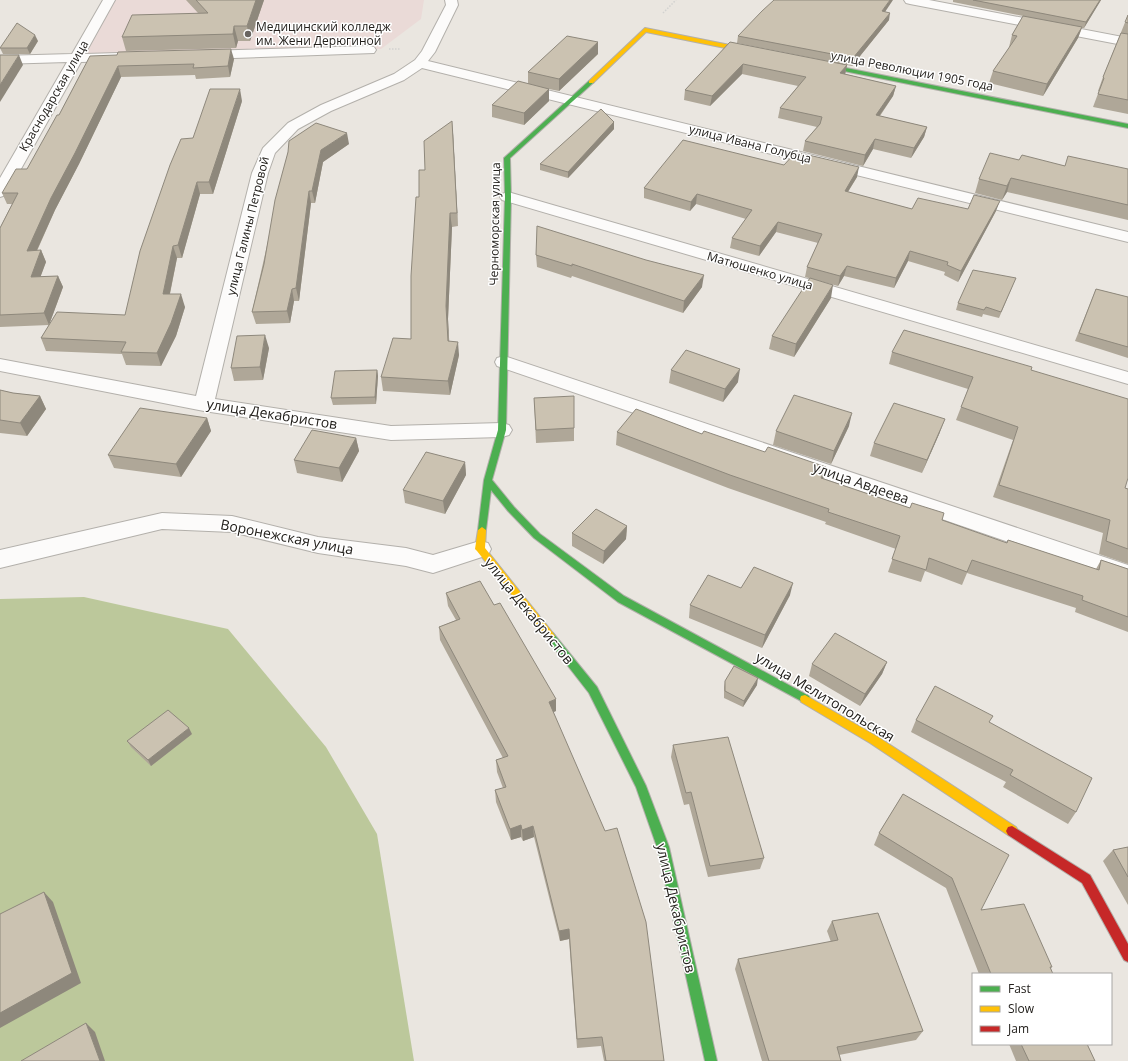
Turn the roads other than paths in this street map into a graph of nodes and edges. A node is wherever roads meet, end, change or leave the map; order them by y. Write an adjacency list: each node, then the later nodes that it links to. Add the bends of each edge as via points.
1 (109, 0): 9 (street, Краснодарская улица)
2 (451, 0): 11 (street, улица Галины Петровой, via 452,4 428,52)
3 (910, 0): 4 (street)
4 (1128, 42)
5 (369, 50): 7 (street)
6 (762, 53): 13 (street, Черноморская улица, via 645,30)
7 (187, 55)
8 (131, 56): 9 (street)
9 (76, 58): 10 (street); 15 (street, Краснодарская улица)
10 (0, 60)
11 (420, 62): 13 (street, улица Ивана Голубца); 21 (street, улица Галины Петровой, via 399,77 326,108 293,126 268,151 260,173)
12 (808, 62): 14 (street, улица Революции 1905 года)
13 (572, 100): 16 (street, Черноморская улица, via 507,158); 17 (street, улица Ивана Голубца)
14 (1128, 126)
15 (0, 192)
16 (508, 197): 18 (street, Черноморская улица); 20 (street, Матюшенко улица)
17 (1128, 237)
18 (504, 362): 22 (street, Черноморская улица); 26 (street, улица Авдеева)
19 (0, 364): 21 (street, улица Декабристов)
20 (1128, 378)
21 (204, 404): 22 (street, улица Декабристов, via 391,433)
22 (502, 430): 23 (street, улица Декабристов)
23 (488, 480): 24 (street, улица Декабристов); 27 (street, улица Мелитопольская, via 537,536 620,599 782,685 874,740 1086,878)
24 (480, 549): 25 (street, Воронежская улица, via 433,564 406,557 318,545 232,524 162,521); 28 (street, улица Декабристов, via 593,690 641,786 662,848)
25 (0, 559)
26 (1128, 574)
27 (1128, 956)
28 (711, 1061)

